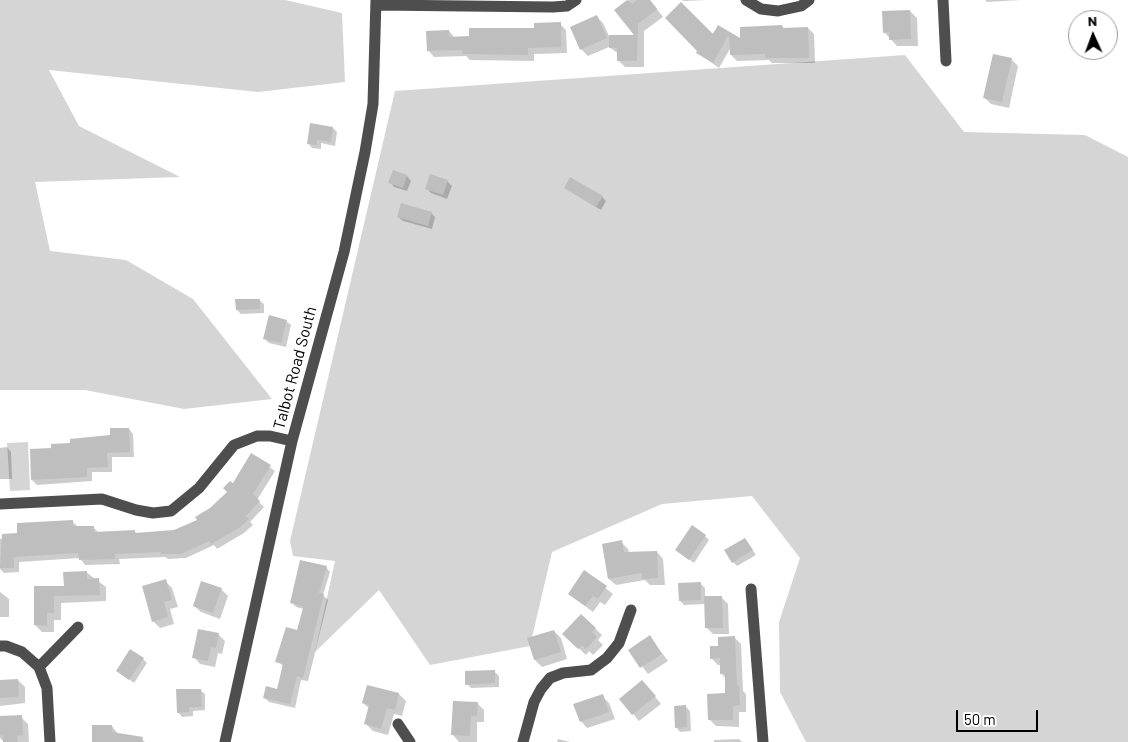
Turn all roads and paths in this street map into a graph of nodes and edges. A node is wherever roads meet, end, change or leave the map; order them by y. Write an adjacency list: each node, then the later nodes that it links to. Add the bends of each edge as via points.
1 (576, 0): 6 (street, via 567,6 553,8)
2 (746, 0): 3 (street, via 761,9 778,11 801,6)
3 (809, 0)
4 (943, 0): 7 (street)
5 (377, 3): 6 (street); 8 (street, Talbot Road South, via 373,104 365,152 344,252)
6 (456, 3)
7 (946, 61)
8 (292, 441): 9 (street, via 257,436 234,445 199,488 171,511 153,513 102,499); 17 (street, Talbot Road South)
9 (0, 504)
10 (752, 589): 20 (street)
11 (631, 610): 19 (street, via 619,643 607,658 591,670 550,678 534,702)
12 (78, 627): 14 (street)
13 (0, 646): 14 (street, via 22,652)
14 (39, 668): 16 (street, via 47,688)
15 (398, 724): 18 (street)
16 (50, 742)
17 (224, 742)
18 (410, 742)
19 (523, 742)
20 (763, 742)

